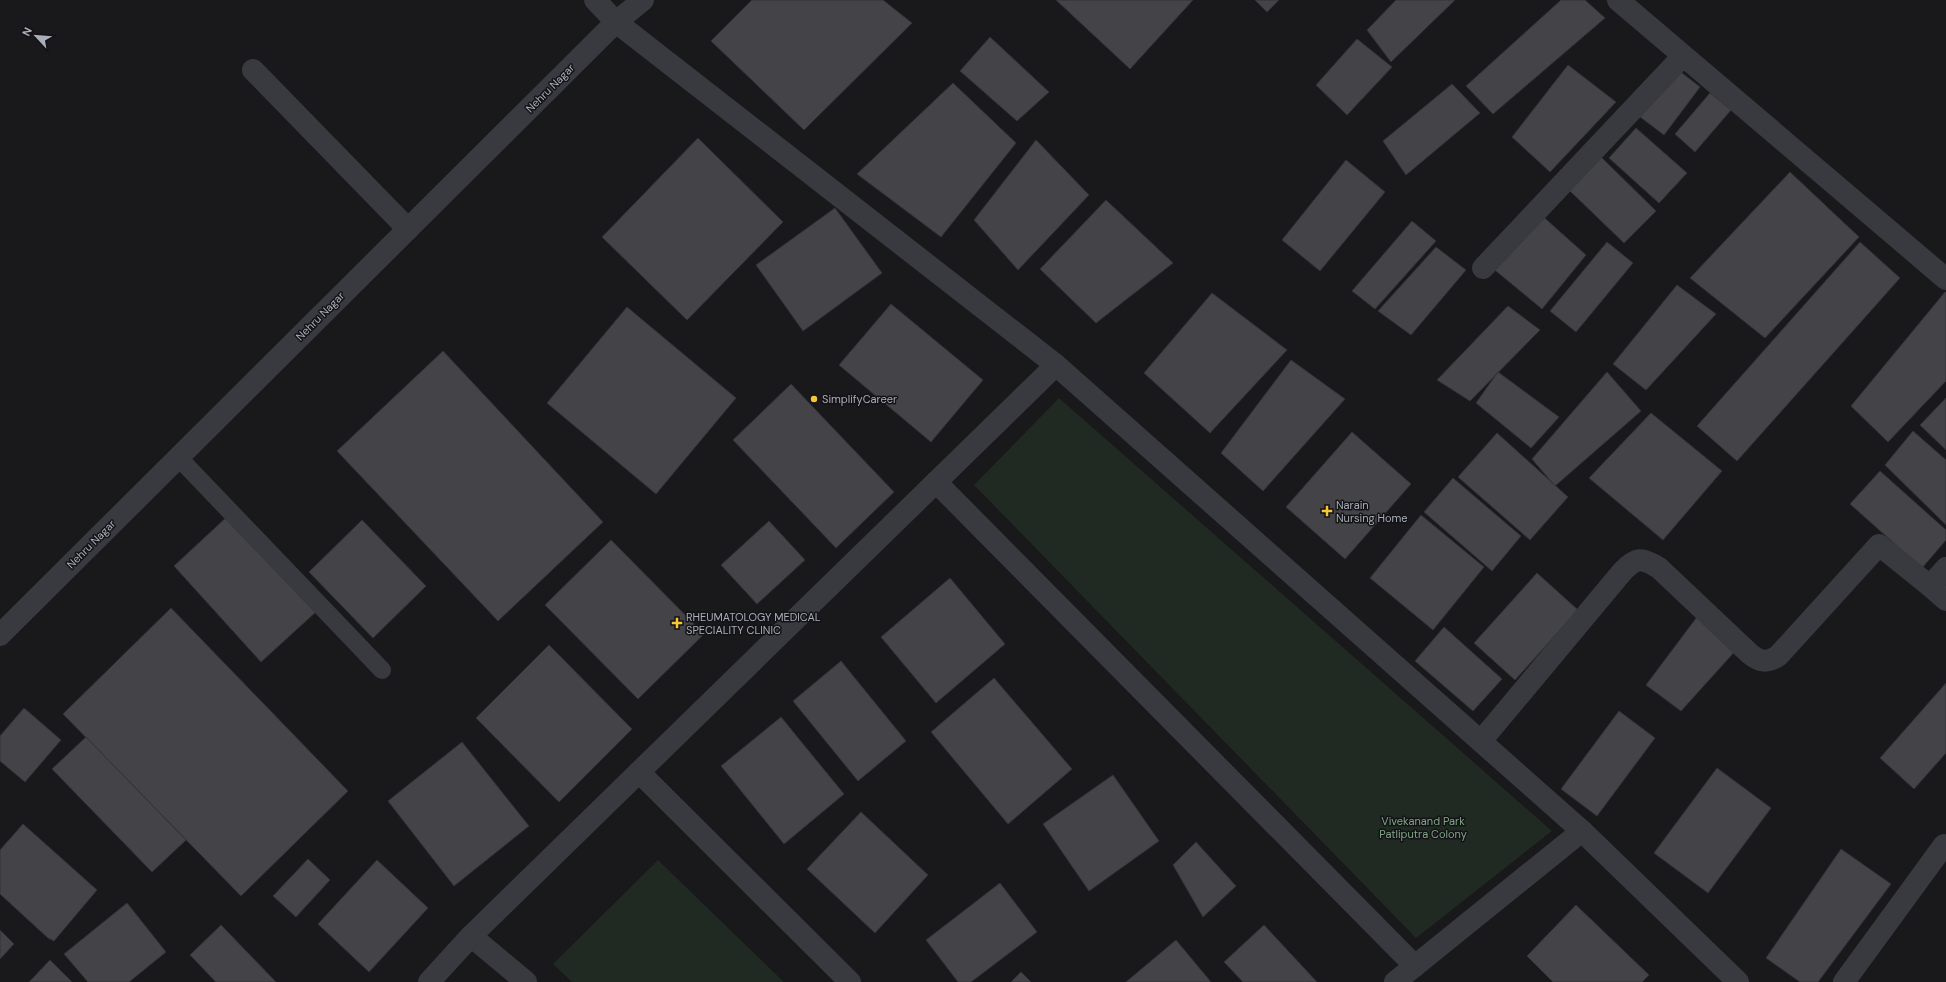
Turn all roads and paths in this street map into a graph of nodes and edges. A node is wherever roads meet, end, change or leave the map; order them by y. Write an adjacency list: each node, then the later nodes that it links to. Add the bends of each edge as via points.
1 (595, 0): 4 (street)
2 (643, 0): 4 (street, Nehru Nagar)
3 (1618, 0): 5 (street)
4 (616, 22): 7 (street, Nehru Nagar); 10 (street)
5 (1683, 56): 8 (street); 9 (street)
6 (253, 70): 7 (street)
7 (408, 230): 11 (street, Nehru Nagar)
8 (1483, 268)
9 (1946, 279)
10 (1056, 365): 12 (street); 18 (street)
11 (178, 457): 16 (street, Nehru Nagar); 17 (lane)
12 (936, 482): 19 (street); 23 (street)
13 (1946, 568): 14 (street)
14 (1930, 586): 15 (street); 18 (street, via 1879,545 1778,656 1765,662 1750,654 1659,568 1645,560 1633,562)
15 (1946, 600)
16 (0, 635)
17 (382, 670)
18 (1481, 741): 20 (street)
19 (639, 772): 22 (street); 26 (street)
20 (1582, 831): 23 (street); 28 (street)
21 (1944, 845): 29 (street)
22 (471, 936): 24 (street); 25 (street)
23 (1415, 966): 27 (street)
24 (429, 982)
25 (526, 982)
26 (850, 982)
27 (1395, 982)
28 (1738, 982)
29 (1844, 982)

